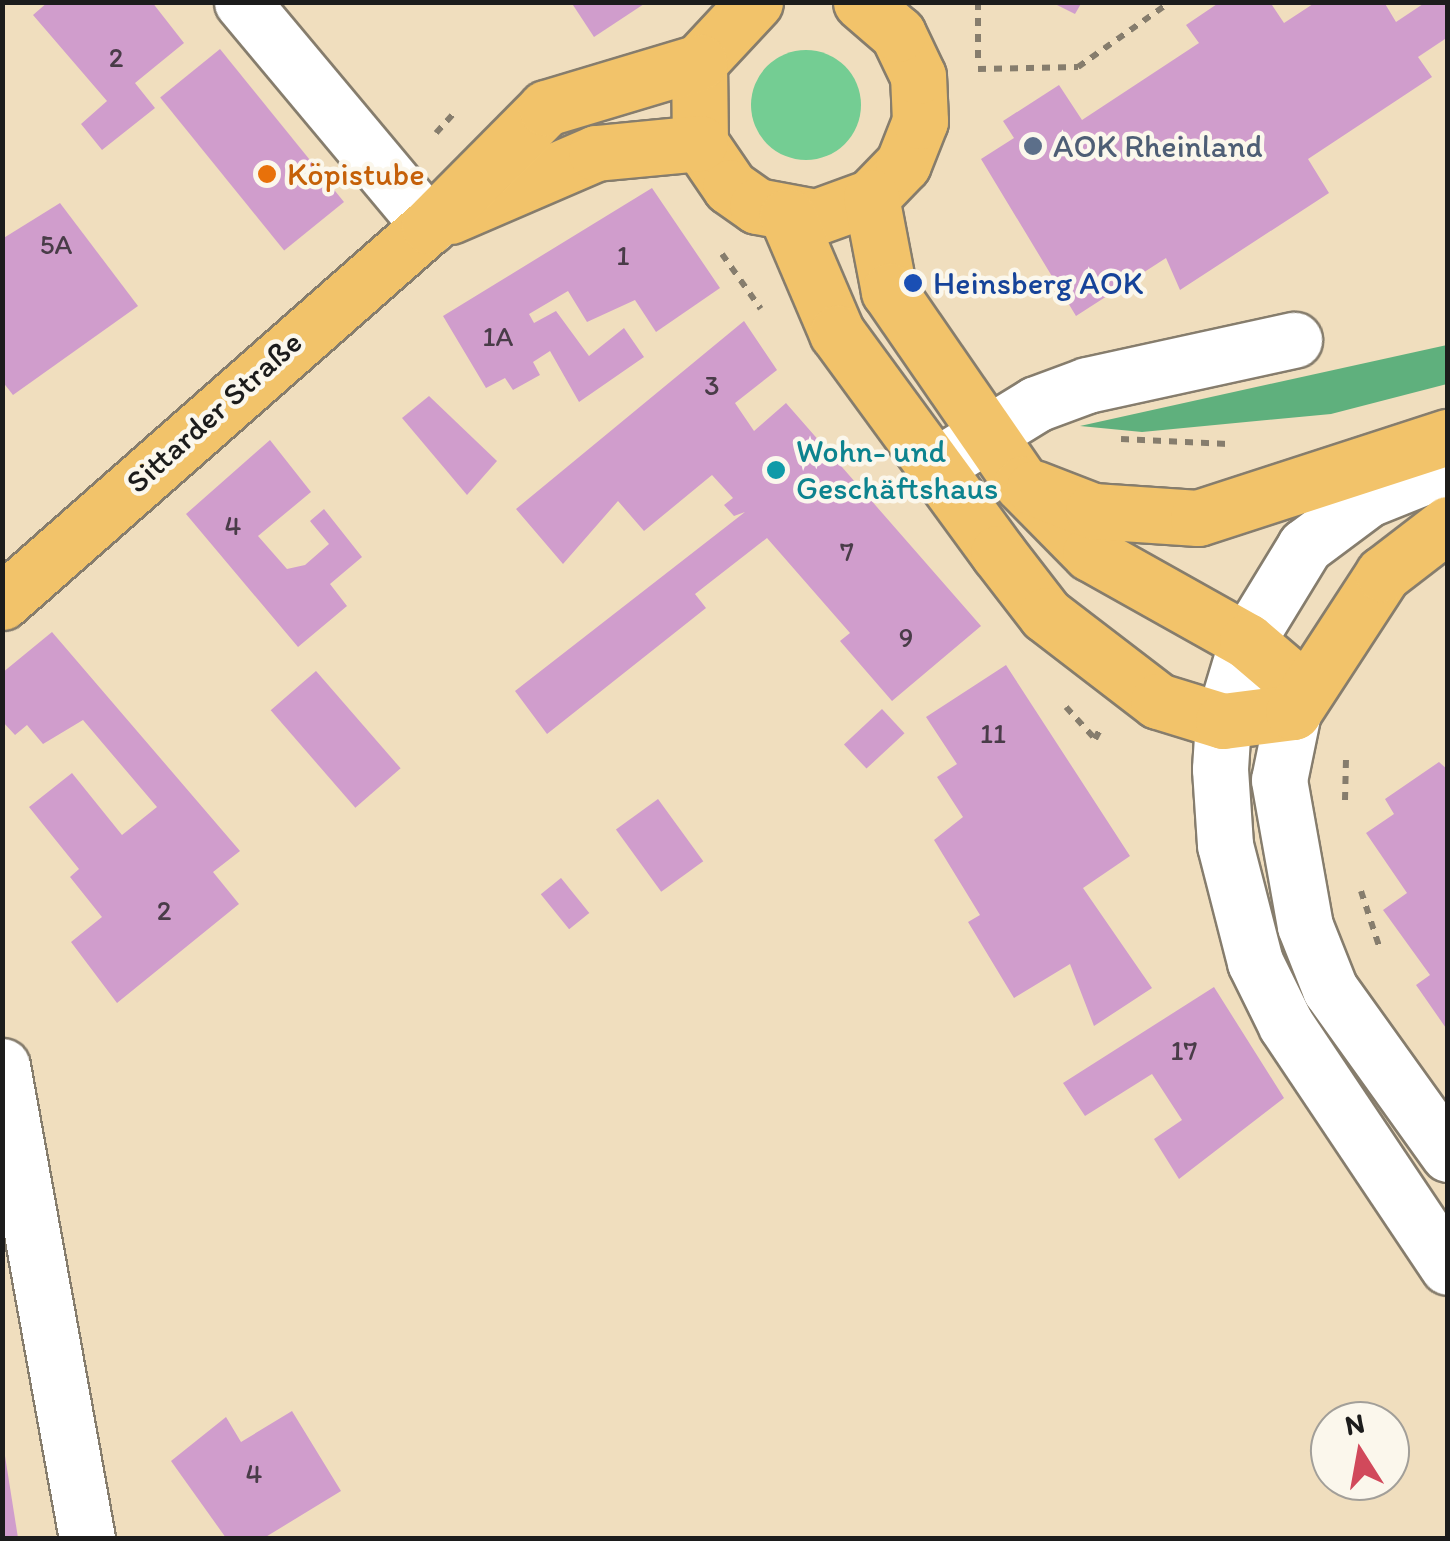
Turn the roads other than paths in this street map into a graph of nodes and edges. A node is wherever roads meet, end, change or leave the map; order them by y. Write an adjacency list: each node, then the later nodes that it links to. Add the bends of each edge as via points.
1 (242, 2): 8 (street)
2 (755, 2): 4 (main road)
3 (863, 3): 6 (main road, via 898,34 918,76 919,106 904,164)
4 (699, 62): 5 (main road); 8 (main road, Sittarder Straße, via 546,108)
5 (700, 143): 7 (main road, via 730,187); 8 (main road, Sittarder Straße, via 596,153)
6 (871, 197): 7 (main road, via 816,217); 10 (main road, via 889,292)
7 (786, 216): 12 (main road, via 837,333)
8 (429, 226): 16 (main road, Sittarder Straße)
9 (1294, 340): 10 (street, via 1036,404)
10 (984, 434): 12 (street); 14 (main road)
11 (1448, 436): 14 (main road, via 1198,518 1093,511)
12 (937, 464): 19 (main road, via 1046,615 1158,701)
13 (1448, 466): 17 (street, via 1368,499 1304,546)
14 (1022, 484): 17 (main road, via 1090,553)
15 (1448, 524): 18 (main road, via 1383,574)
16 (2, 602)
17 (1247, 641): 18 (main road); 19 (street)
18 (1298, 700): 19 (main road); 21 (street, via 1278,780 1305,926 1330,989)
19 (1223, 721): 22 (street, via 1224,845 1255,962)
20 (2, 1066): 23 (street)
21 (1448, 1154)
22 (1448, 1267)
23 (87, 1538)

